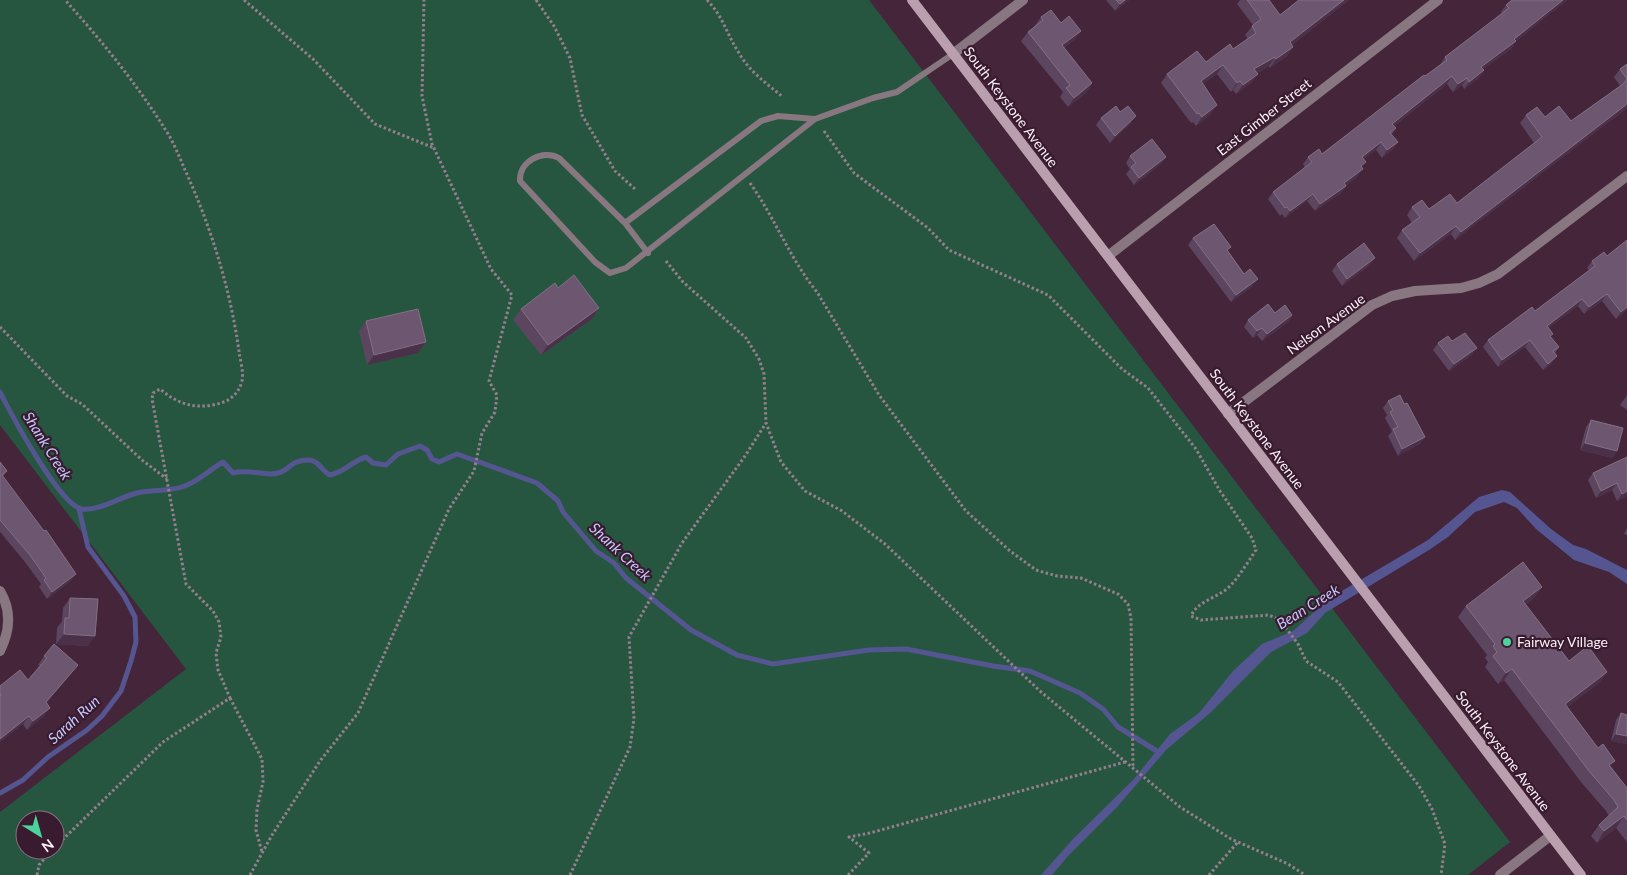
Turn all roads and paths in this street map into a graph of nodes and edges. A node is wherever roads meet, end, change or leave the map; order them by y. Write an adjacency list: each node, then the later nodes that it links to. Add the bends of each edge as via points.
1 (65, 0): 24 (path, via 98,38 166,130 204,211 235,324 242,380 236,395 223,404 208,406 182,404 160,389 153,393)
2 (244, 0): 13 (path, via 313,59 375,124)
3 (424, 0): 13 (path, via 422,96)
4 (536, 0): 16 (path, via 570,58 582,115 615,172)
5 (707, 0): 10 (path, via 722,18 739,54 762,81)
6 (912, 0): 9 (main road, South Keystone Avenue)
7 (1023, 0): 9 (street)
8 (1438, 0): 19 (street, East Gimber Street)
9 (953, 54): 11 (lane, via 897,92); 19 (main road, South Keystone Avenue)
10 (783, 97)
11 (815, 119): 17 (lane, via 778,116 761,121); 18 (lane)
12 (824, 131): 41 (path, via 854,173 928,228 949,250 1048,296 1122,369 1148,388 1196,449 1252,538 1256,550 1230,586 1195,607 1191,616 1201,620 1269,615 1280,620 1306,661 1338,682 1419,786 1445,844)
13 (434, 148): 33 (path, via 491,269 512,295 489,381 497,395 495,412 482,433 474,471 449,509 358,713 320,761)
14 (1627, 176): 22 (street, Nelson Avenue, via 1498,274 1479,284 1415,291 1372,305)
15 (750, 183): 29 (path, via 879,395 966,511 1036,570 1103,585 1128,604 1131,618)
16 (635, 189)
17 (626, 223): 18 (lane); 18 (lane, via 551,153 541,153 526,164 520,174 520,181 529,193 595,262 610,273 626,268)
18 (648, 253)
19 (1108, 256): 22 (main road, South Keystone Avenue)
20 (666, 261): 23 (path, via 683,282 746,338 759,359 764,374)
21 (0, 327): 24 (path, via 67,396 82,404)
22 (1228, 414): 30 (main road, South Keystone Avenue)
23 (766, 423): 28 (path, via 781,462 805,491 842,511 885,544 1028,680); 37 (path, via 682,542 629,637 634,719 630,747)
24 (168, 480): 27 (path, via 186,584 213,610 219,622 218,670)
25 (0, 591): 26 (street, via 8,614 7,632)
26 (0, 651)
27 (230, 698): 31 (path, via 163,742); 33 (path, via 262,760 264,782 256,830)
28 (1125, 762): 29 (path); 38 (path, via 849,837 869,853)
29 (1133, 768): 32 (path, via 1180,807)
30 (1550, 836): 42 (street); 43 (main road, South Keystone Avenue)
31 (65, 837)
32 (1238, 842): 39 (path); 40 (path)
33 (262, 852): 36 (path)
34 (43, 860): 35 (path)
35 (37, 875)
36 (250, 875)
37 (570, 875)
38 (848, 875)
39 (1209, 875)
40 (1305, 875)
41 (1441, 875)
42 (1500, 875)
43 (1580, 875)

